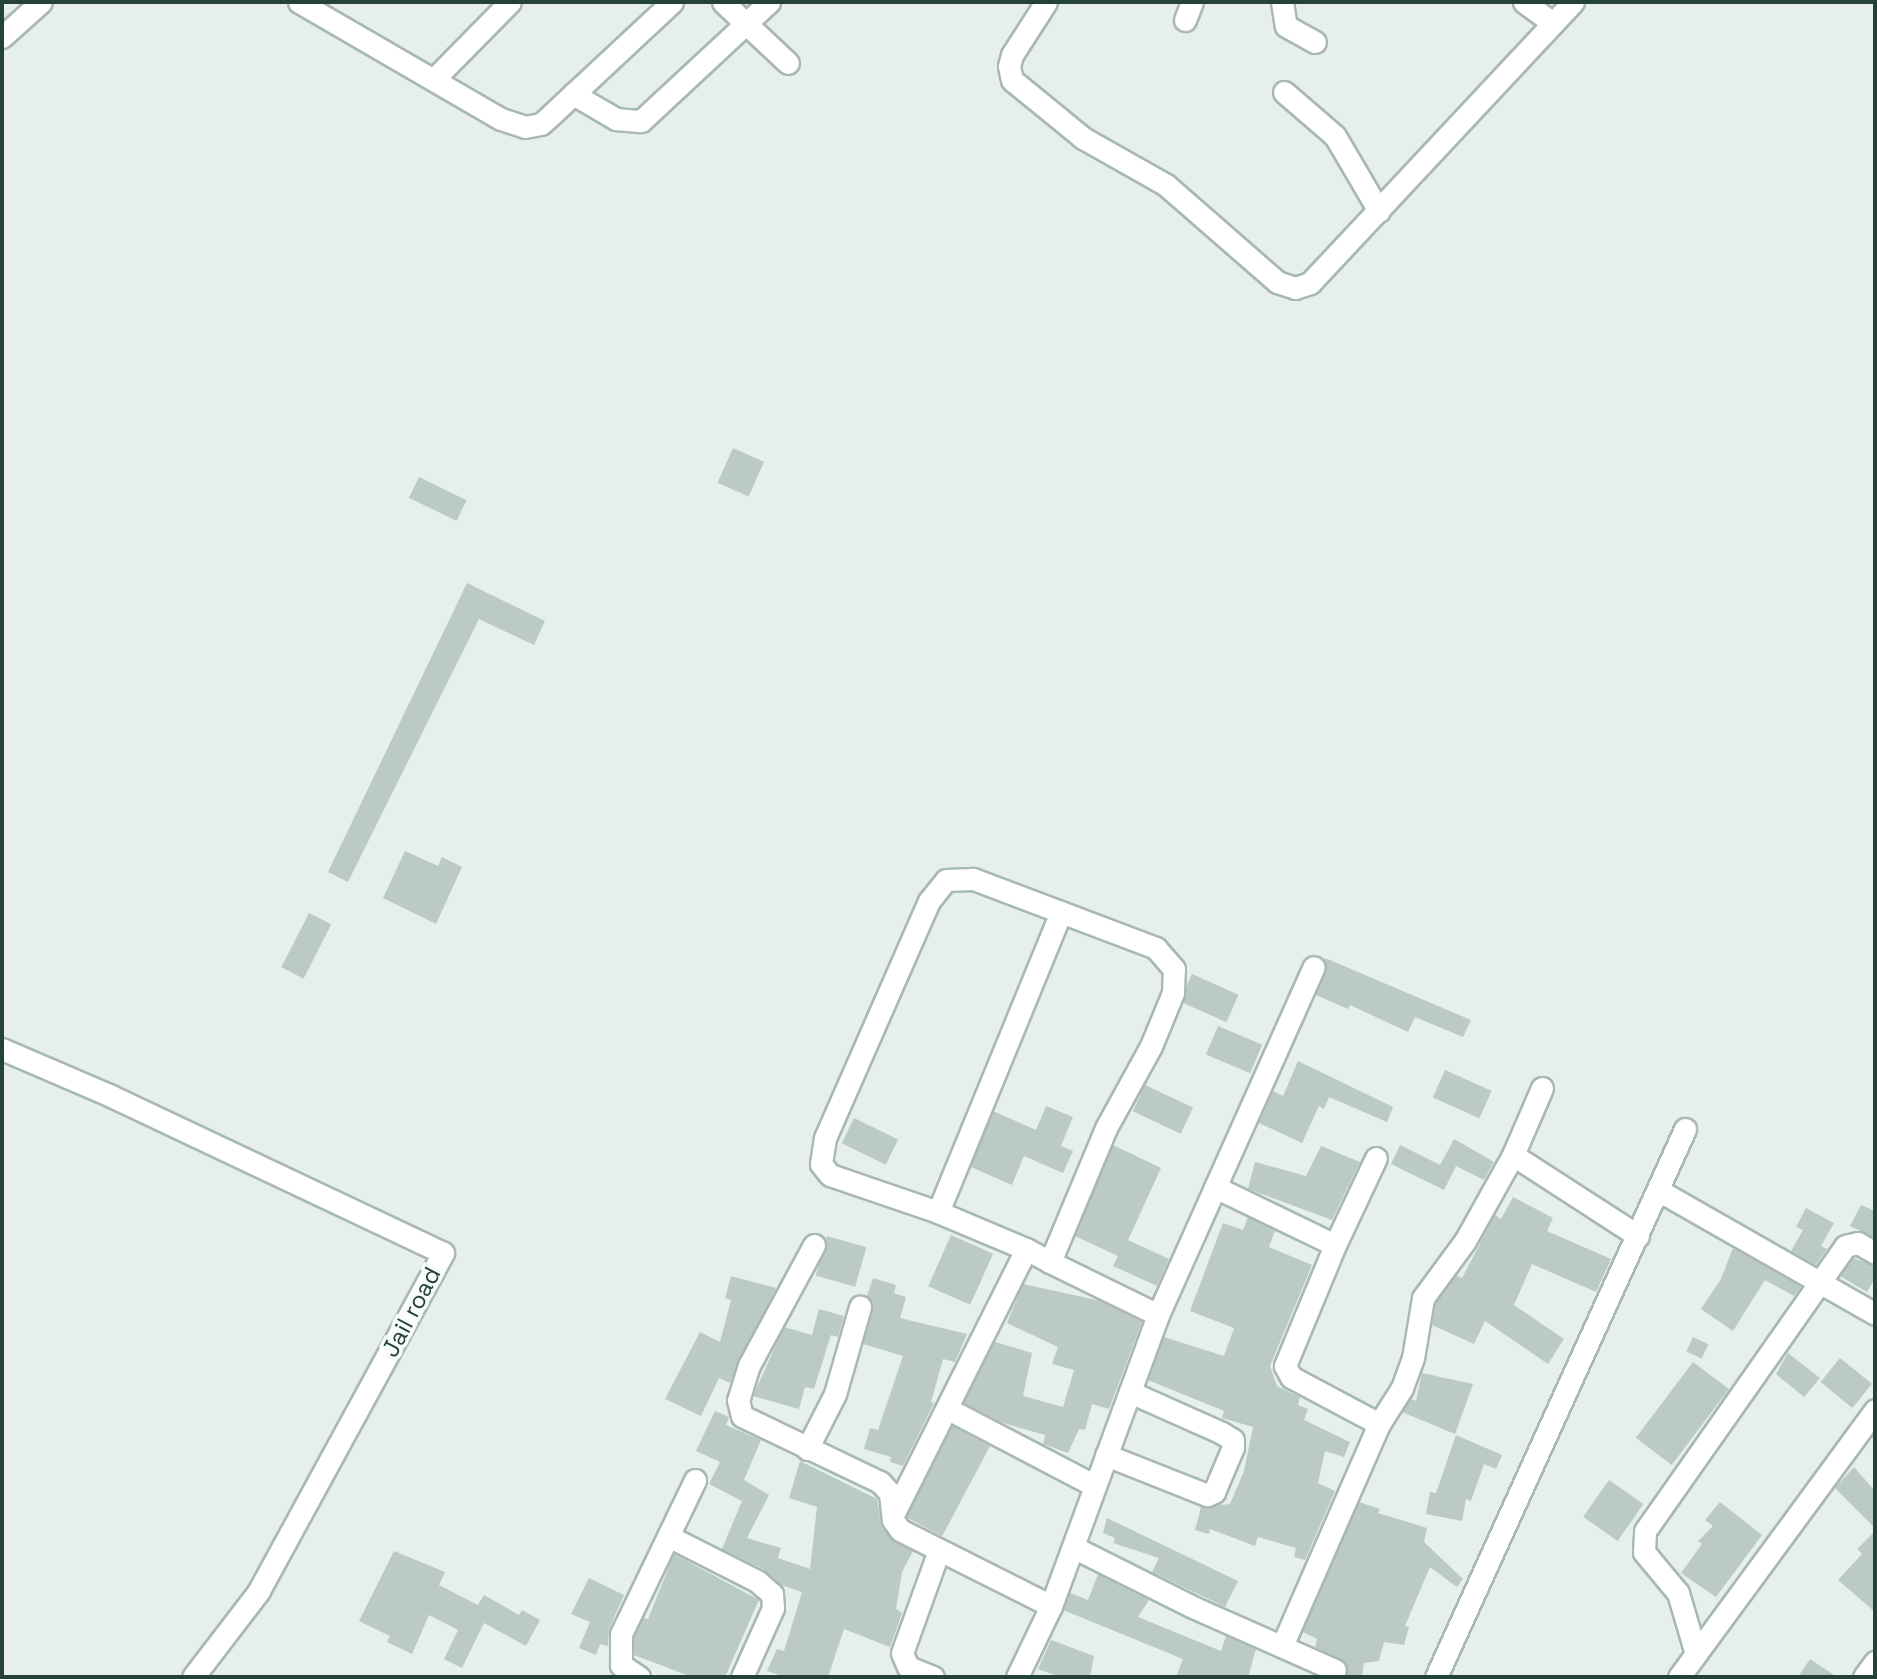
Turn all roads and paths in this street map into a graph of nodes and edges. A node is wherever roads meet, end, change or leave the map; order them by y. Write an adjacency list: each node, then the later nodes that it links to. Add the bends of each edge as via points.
1 (41, 2): 13 (street)
2 (299, 2): 16 (street)
3 (510, 2): 16 (street)
4 (671, 2): 18 (street)
5 (723, 2): 11 (street)
6 (769, 2): 11 (street)
7 (1046, 2): 19 (street, via 1012,55 1013,80 1083,138 1166,185 1277,282 1295,288 1310,283)
8 (1282, 2): 14 (street, via 1286,26)
9 (1524, 2): 12 (street)
10 (1573, 2): 12 (street)
11 (747, 23): 15 (street); 18 (street, via 641,121 616,119)
12 (1553, 23): 19 (street)
13 (2, 37)
14 (1315, 42)
15 (788, 63)
16 (436, 78): 18 (street, via 501,119 525,127 541,124)
17 (1284, 93): 19 (street, via 1335,135)
18 (573, 94)
19 (1379, 211)
20 (1061, 912): 29 (street); 29 (street, via 973,879 946,880 929,901 825,1138 821,1164 830,1174); 35 (street, via 1156,948 1167,956 1176,980 1151,1046 1106,1128)
21 (1314, 967): 27 (street)
22 (2, 1049): 57 (street, Jail road, via 443,1252 259,1591)
23 (1542, 1088): 25 (street)
24 (1685, 1129): 28 (street)
25 (1513, 1155): 30 (street); 43 (street, via 1465,1241 1423,1298 1413,1358 1402,1388)
26 (1376, 1158): 32 (street)
27 (1215, 1187): 32 (street); 39 (street)
28 (1658, 1190): 30 (street); 36 (street)
29 (938, 1212): 33 (street)
30 (1637, 1236): 62 (street)
31 (814, 1245): 44 (street, via 756,1351 738,1400 749,1422)
32 (1335, 1245): 43 (street, via 1285,1366 1291,1377)
33 (1026, 1249): 35 (street); 41 (street)
34 (1875, 1252): 36 (street, via 1858,1243 1846,1246)
35 (1050, 1262): 39 (street)
36 (1822, 1284): 38 (street); 54 (street, via 1645,1531 1644,1552 1678,1593)
37 (860, 1307): 44 (street, via 835,1394)
38 (1874, 1310)
39 (1158, 1315): 40 (street)
40 (1130, 1392): 45 (street); 45 (street, via 1229,1437 1233,1447 1214,1492 1207,1494)
41 (948, 1409): 47 (street); 48 (street)
42 (1875, 1410): 54 (street)
43 (1378, 1424): 53 (street)
44 (807, 1448): 48 (street, via 887,1486)
45 (1106, 1455): 47 (street)
46 (695, 1480): 49 (street)
47 (1095, 1486): 50 (street)
48 (894, 1513): 51 (street, via 900,1530)
49 (668, 1536): 58 (street, via 621,1634 621,1665); 59 (street, via 757,1581 772,1594 773,1608)
50 (1073, 1547): 52 (street); 53 (street)
51 (939, 1550): 52 (street); 60 (street, via 902,1653 908,1667)
52 (1051, 1606): 61 (street)
53 (1282, 1646): 56 (street)
54 (1696, 1654): 63 (street)
55 (1875, 1662): 64 (street)
56 (1335, 1670)
57 (193, 1677)
58 (639, 1677)
59 (742, 1677)
60 (933, 1677)
61 (1017, 1677)
62 (1436, 1677)
63 (1679, 1677)
64 (1864, 1677)

